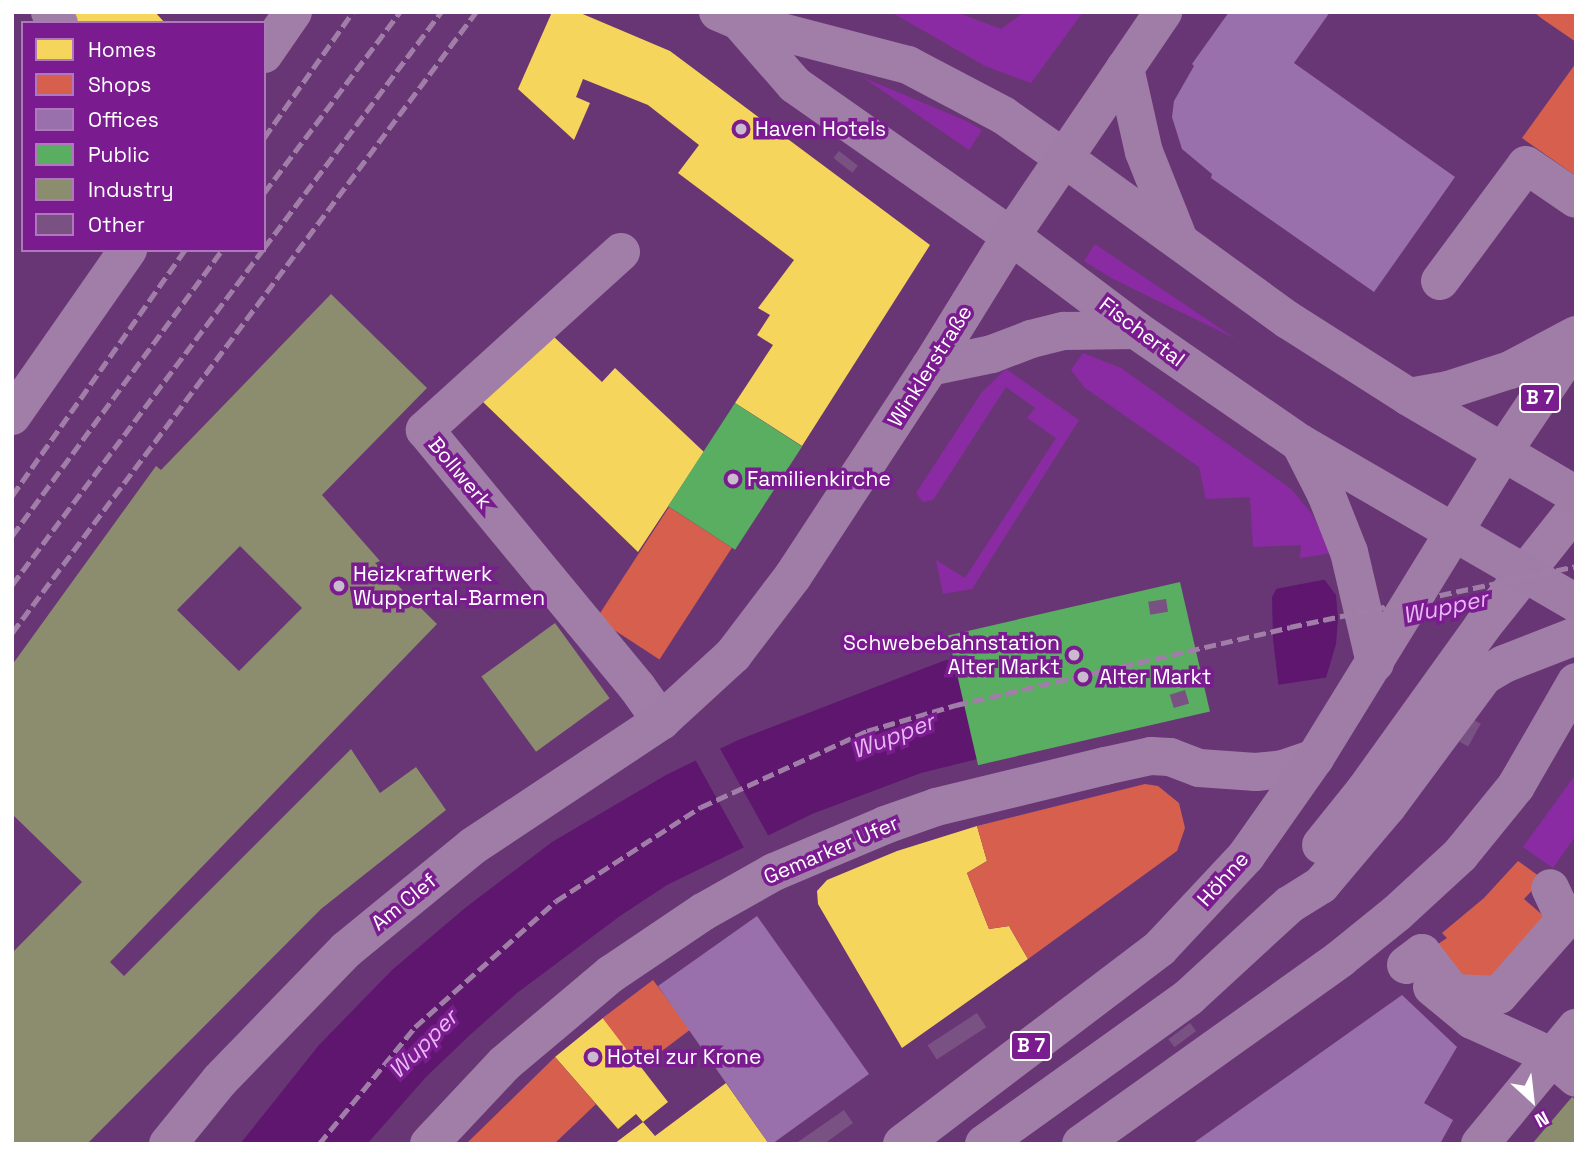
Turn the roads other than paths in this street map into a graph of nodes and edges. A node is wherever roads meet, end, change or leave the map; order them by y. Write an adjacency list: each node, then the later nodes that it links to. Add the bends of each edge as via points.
1 (293, 12): 4 (street)
2 (1164, 12): 5 (main road, Winklerstraße)
3 (729, 17): 6 (street, Fischertal, via 908,65 1003,116); 8 (street, Fischertal, via 795,85)
4 (266, 51)
5 (1125, 68): 6 (main road, Winklerstraße); 9 (main road, via 1144,152)
6 (1063, 158): 8 (main road, Winklerstraße); 9 (main road, Fischertal)
7 (1576, 199): 12 (street, via 1527,166)
8 (1012, 236): 13 (main road, Fischertal); 16 (main road, Winklerstraße)
9 (1180, 242): 17 (main road, Fischertal, via 1288,320)
10 (127, 252): 18 (street)
11 (621, 252): 28 (street, Bollwerk, via 425,430 638,687)
12 (1440, 281)
13 (1136, 330): 16 (main road, via 1065,331); 19 (main road, Fischertal)
14 (1576, 335): 17 (main road, via 1510,370)
15 (1576, 343): 20 (main road, B 7)
16 (930, 367): 28 (main road, Winklerstraße, via 793,576 733,655)
17 (1409, 397): 20 (main road, Fischertal)
18 (12, 416)
19 (1300, 443): 22 (main road, Fischertal); 26 (main road, via 1349,552)
20 (1503, 452): 21 (main road, Fischertal); 22 (main road, B 7)
21 (1574, 506): 23 (street)
22 (1456, 533): 23 (main road, Fischertal); 26 (main road, Höhne / B 7)
23 (1524, 573): 24 (main road, Fischertal); 32 (street, via 1305,865)
24 (1576, 603)
25 (1560, 641): 32 (street, via 1484,676 1387,807 1321,885)
26 (1375, 663): 30 (main road, Höhne / B 7)
27 (1576, 682): 31 (main road)
28 (671, 713): 37 (main road, Am Clef, via 473,846 346,950 220,1080)
29 (1576, 733): 31 (main road)
30 (1315, 758): 38 (street, Gemarker Ufer, via 1256,772 1199,768 1152,756 936,807 774,872 611,974 504,1063); 39 (main road, Höhne / B 7, via 1246,856 1160,948)
31 (1516, 786): 41 (main road, via 1460,855 1397,913 1340,959)
32 (1289, 905): 40 (street, via 1189,997)
33 (1552, 928): 35 (street, via 1475,986 1456,983 1418,959 1472,1020)
34 (1576, 1028): 35 (street)
35 (1563, 1067): 36 (street)
36 (1489, 1140)
37 (169, 1144)
38 (429, 1144)
39 (902, 1144)
40 (984, 1144)
41 (1080, 1144)

